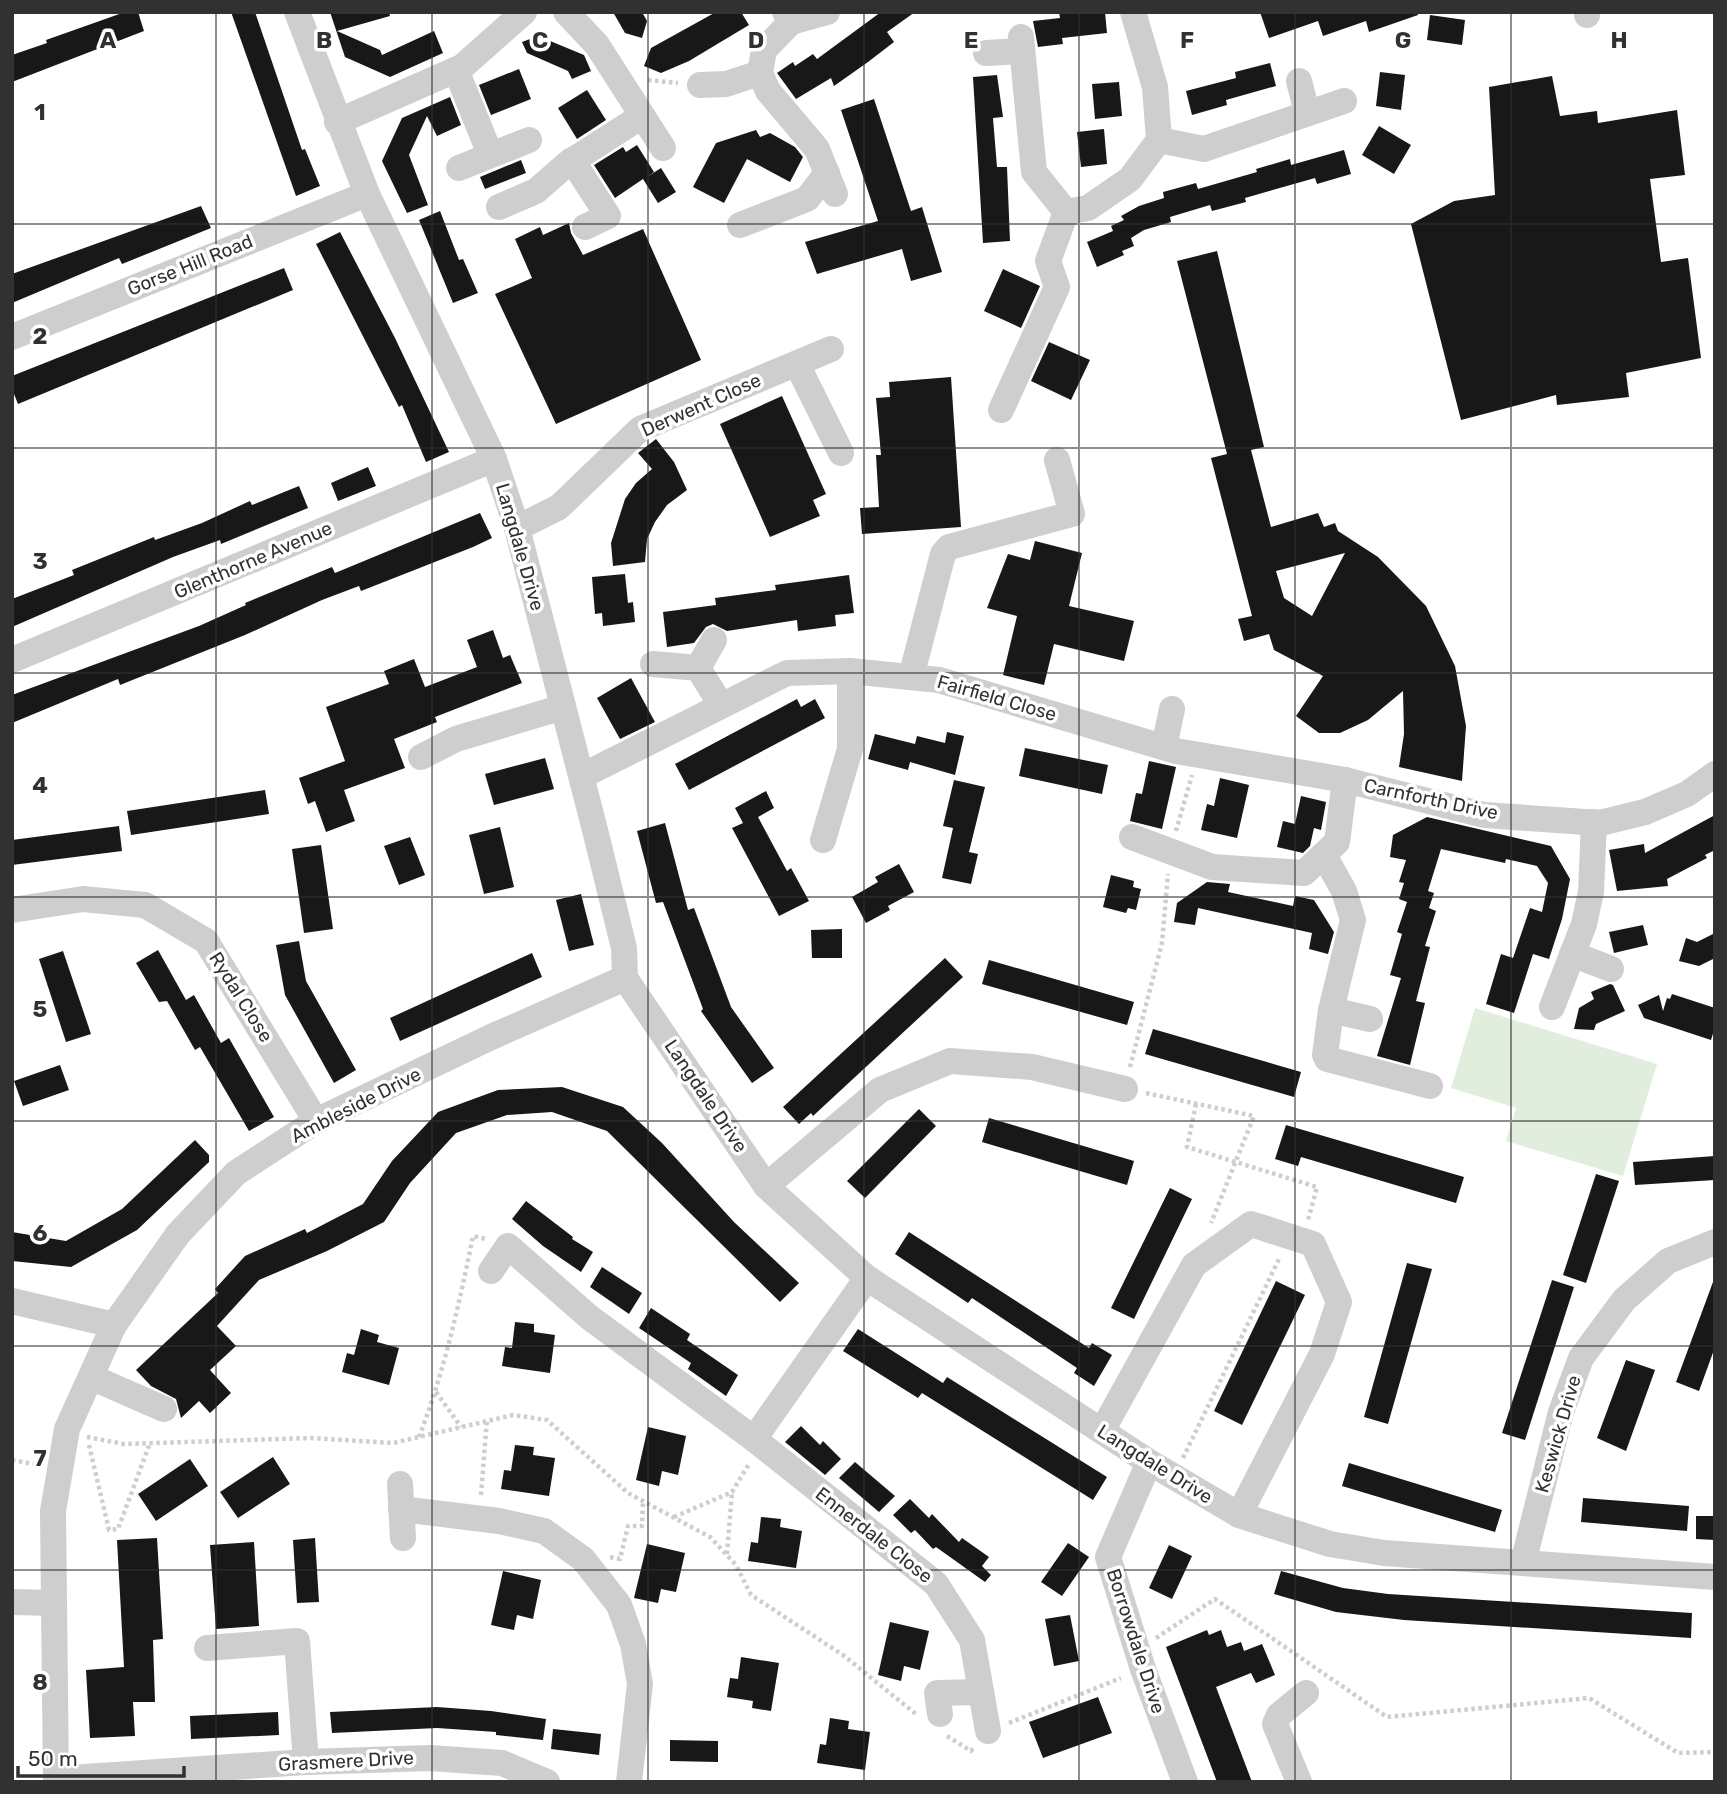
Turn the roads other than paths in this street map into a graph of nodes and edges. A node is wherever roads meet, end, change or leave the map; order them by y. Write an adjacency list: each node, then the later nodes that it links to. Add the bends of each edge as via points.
1 (297, 12): 15 (street, Langdale Drive)
2 (566, 12): 14 (street, via 597,45)
3 (827, 12): 6 (street)
4 (1133, 12): 17 (street, via 1155,87)
5 (520, 13): 8 (street)
6 (788, 17): 9 (street, via 764,50)
7 (986, 53): 24 (street, via 1021,44 1034,172)
8 (456, 70): 15 (street); 19 (street)
9 (760, 73): 11 (street, via 726,84); 25 (street, via 768,91 817,149 831,184 807,199)
10 (1299, 81): 13 (street)
11 (700, 85)
12 (1344, 101): 13 (street)
13 (1307, 113): 17 (street, via 1204,149)
14 (642, 116): 18 (street); 20 (street)
15 (338, 122): 22 (street, Langdale Drive)
16 (529, 140): 19 (street)
17 (1159, 140): 24 (street, via 1130,179 1088,208)
18 (663, 148)
19 (490, 154): 21 (street)
20 (572, 160): 23 (street, via 536,191); 26 (street, via 608,216)
21 (459, 168)
22 (367, 194): 27 (street, Gorse Hill Road); 32 (street, Langdale Drive)
23 (499, 207)
24 (1066, 212): 30 (street, via 1048,261 1057,287)
25 (740, 225)
26 (585, 227)
27 (12, 337)
28 (831, 349): 29 (street, Derwent Close)
29 (797, 364): 31 (street); 34 (street, Derwent Close, via 640,429 559,507)
30 (1001, 410)
31 (841, 453)
32 (494, 460): 34 (street, Langdale Drive); 36 (street, Glenthorne Avenue)
33 (1057, 460): 40 (street, via 1072,514 949,547 943,554)
34 (517, 528): 42 (street, Langdale Drive)
35 (714, 640): 38 (street)
36 (12, 660)
37 (653, 664): 38 (street)
38 (698, 668): 41 (street)
39 (850, 671): 40 (street, Fairfield Close); 41 (street, Fairfield Close, via 787,673); 51 (street, via 849,749)
40 (911, 677): 44 (street, Fairfield Close, via 939,680)
41 (721, 705): 47 (street, Fairfield Close)
42 (563, 707): 45 (street, via 456,738); 47 (street, Langdale Drive)
43 (1172, 709): 44 (street)
44 (1164, 747): 48 (street, Fairfield Close)
45 (421, 757)
46 (1715, 774): 49 (street, Carnforth Drive, via 1687,794 1645,812)
47 (582, 776): 56 (street, Langdale Drive, via 624,948)
48 (1345, 780): 49 (street, Carnforth Drive, via 1484,815); 52 (street, via 1337,842)
49 (1594, 822): 54 (street, via 1591,892)
50 (1132, 836): 52 (street, via 1212,867 1304,873)
51 (823, 840)
52 (1324, 855): 58 (street, via 1345,891 1353,920)
53 (12, 910): 62 (street, Rydal Close, via 83,900 145,905 206,941)
54 (1572, 954): 55 (street); 57 (street)
55 (1611, 969)
56 (625, 978): 62 (street, Ambleside Drive); 63 (street, Langdale Drive)
57 (1552, 1007)
58 (1331, 1010): 59 (street); 60 (street, via 1325,1039 1327,1059)
59 (1370, 1019)
60 (1430, 1086)
61 (1125, 1089): 63 (street, via 1032,1067 950,1061 880,1090)
62 (316, 1121): 68 (street, Ambleside Drive, via 236,1173 178,1234)
63 (766, 1186): 66 (street, Langdale Drive)
64 (1715, 1242): 76 (street, Keswick Drive, via 1668,1261 1624,1300 1581,1359 1561,1412)
65 (491, 1271): 72 (street, Ennerdale Close, via 508,1245 589,1317)
66 (867, 1278): 71 (street, Langdale Drive); 72 (street)
67 (12, 1301): 68 (street)
68 (114, 1325): 69 (street, Ambleside Drive)
69 (91, 1377): 70 (street); 79 (street, Ambleside Drive, via 53,1511)
70 (164, 1409)
71 (1102, 1431): 73 (street, Langdale Drive); 74 (street, via 1194,1265 1251,1224 1313,1244 1339,1302 1322,1354)
72 (757, 1442): 81 (street, Ennerdale Close, via 936,1584 972,1640)
73 (1149, 1462): 74 (street, Langdale Drive); 90 (street, Borrowdale Drive, via 1108,1557)
74 (1239, 1515): 76 (street, Langdale Drive, via 1329,1544 1384,1553)
75 (403, 1538): 89 (street, via 401,1497 544,1531 583,1559 619,1605 633,1644 640,1684)
76 (1523, 1563): 77 (street, Langdale Drive)
77 (1715, 1577)
78 (12, 1602): 79 (street)
79 (52, 1603): 87 (street, Ambleside Drive)
80 (207, 1648): 85 (street, via 297,1641)
81 (981, 1692): 83 (street, via 937,1693); 84 (street, Ennerdale Close)
82 (1306, 1693): 91 (street, via 1279,1715 1275,1724)
83 (933, 1721)
84 (988, 1731)
85 (306, 1762): 86 (street, Grasmere Drive, via 430,1758); 87 (street, Grasmere Drive)
86 (473, 1771): 88 (street, Grasmere Drive, via 502,1763)
87 (56, 1781)
88 (547, 1782)
89 (629, 1782)
90 (1185, 1782)
91 (1299, 1782)

